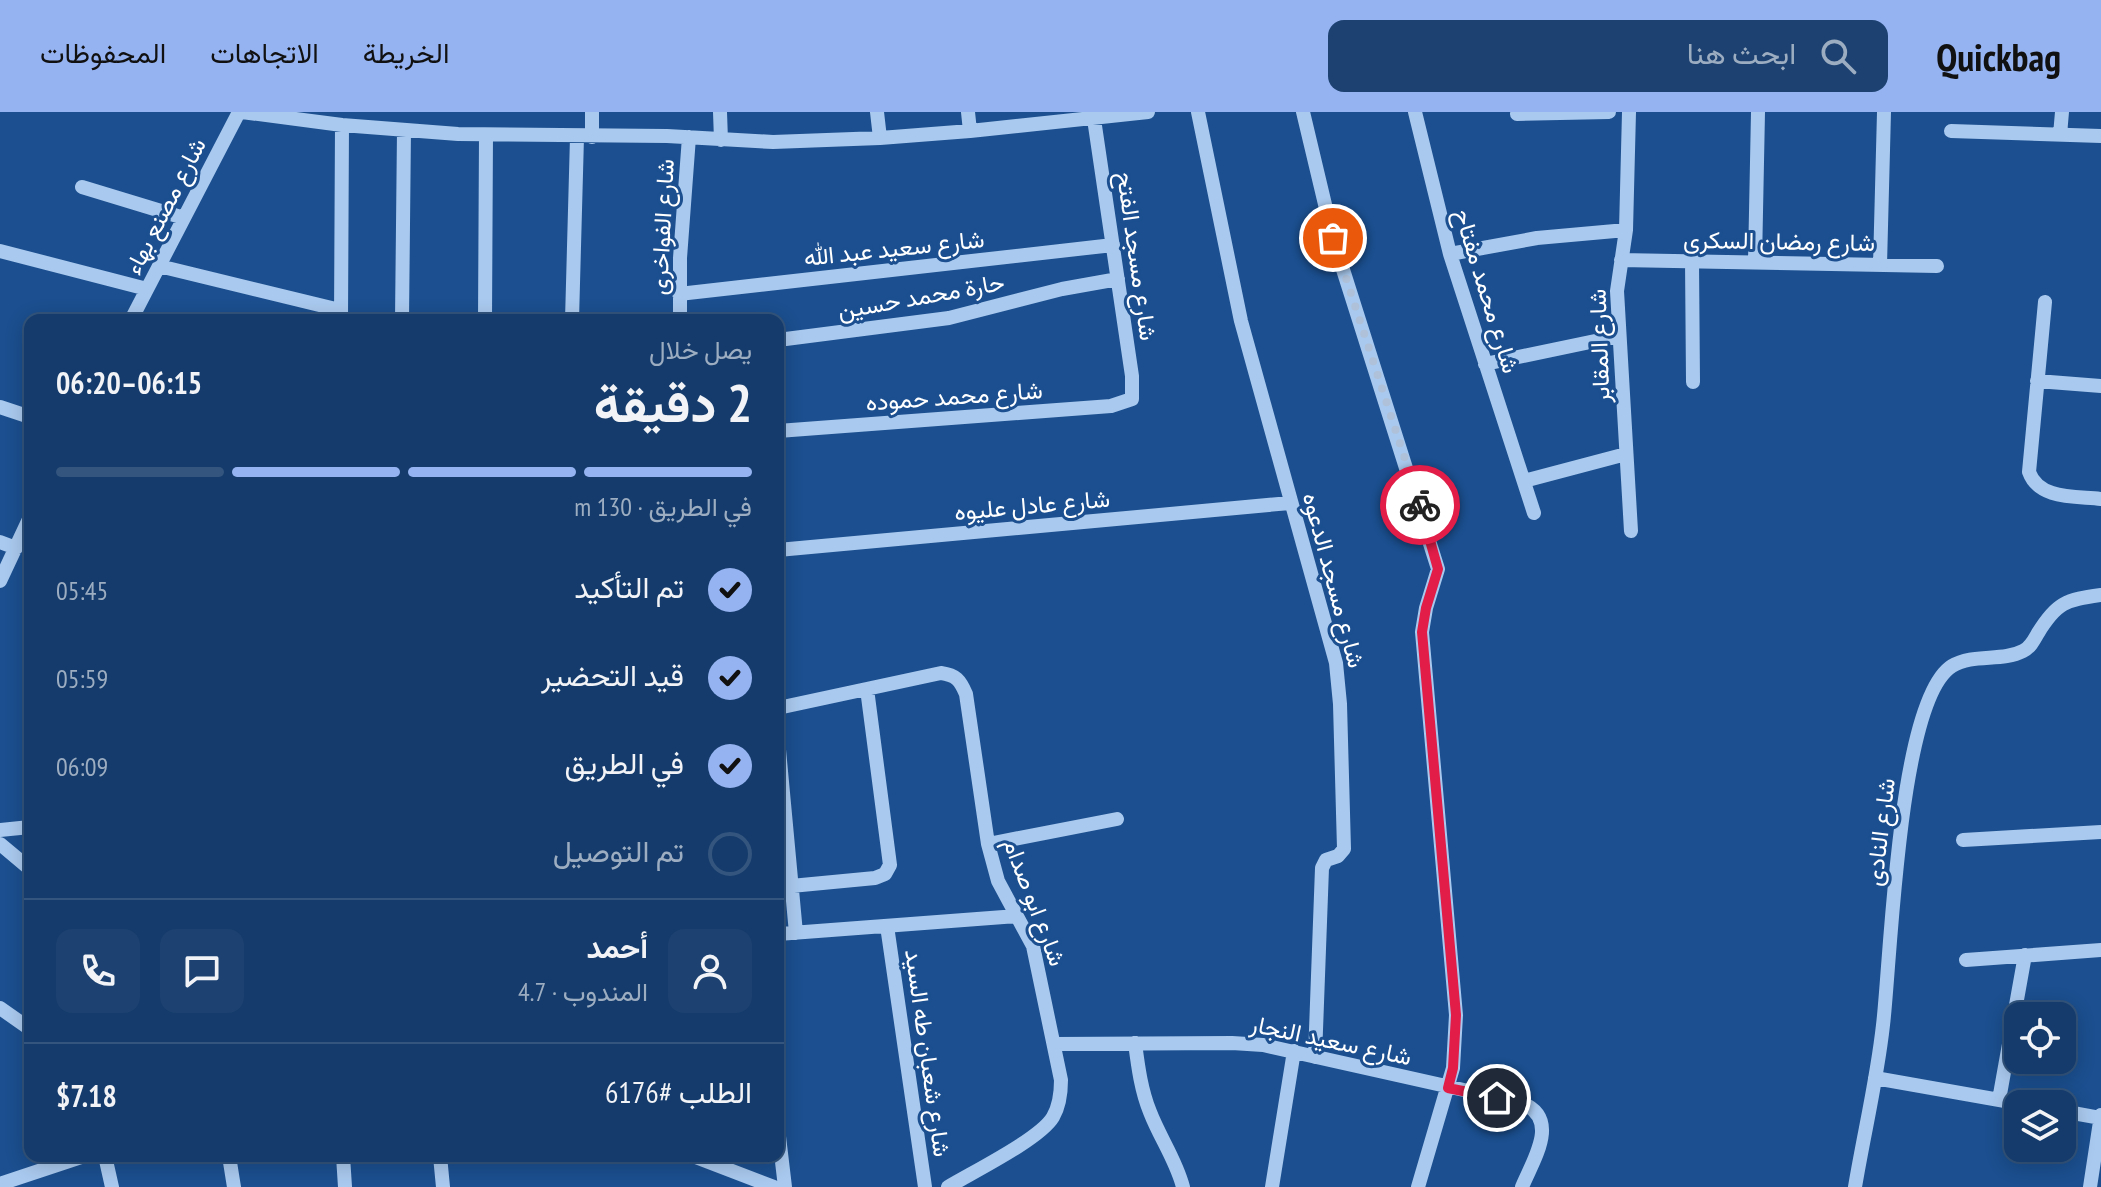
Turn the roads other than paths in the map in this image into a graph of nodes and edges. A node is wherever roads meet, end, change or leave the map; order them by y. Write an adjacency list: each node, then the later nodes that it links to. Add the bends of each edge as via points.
1 (240, 112): 17 (street); 29 (street, شارع مصنع بهاء)
2 (592, 112): 24 (street)
3 (720, 112): 27 (street)
4 (877, 112): 26 (street)
5 (968, 112): 19 (street)
6 (1148, 112): 16 (street)
7 (1198, 112): 64 (street, شارع مسجد الدعوه, via 1241,321)
8 (1303, 112): 99 (street, via 1333,238 1438,569 1422,632 1456,1015)
9 (1415, 112): 33 (street, شارع محمد مفتاح)
10 (1609, 112): 15 (street)
11 (1629, 112): 30 (street, شارع المقابر)
12 (1758, 112): 36 (street)
13 (1884, 112): 37 (street)
14 (2062, 112): 22 (street)
15 (1517, 114)
16 (1094, 119): 19 (street); 31 (street, شارع مسجد الفتح)
17 (342, 125): 18 (street); 46 (street)
18 (404, 130): 21 (street); 47 (street)
19 (970, 131): 26 (street)
20 (1951, 131): 22 (street)
21 (486, 135): 24 (street); 48 (street)
22 (2060, 135): 23 (street)
23 (2101, 136)
24 (585, 137): 25 (street); 49 (street)
25 (689, 137): 27 (street); 42 (street, شارع الفواخرى)
26 (880, 138): 27 (street)
27 (721, 140)
28 (82, 187): 29 (street)
29 (184, 218): 38 (street, شارع مصنع بهاء)
30 (1626, 230): 33 (street, via 1537,238); 34 (street, شارع المقابر)
31 (1113, 245): 40 (street, شارع مسجد الفتح); 42 (street, شارع سعيد عبد الله)
32 (0, 251): 41 (street)
33 (1450, 254): 53 (street, شارع محمد مفتاح)
34 (1621, 260): 35 (street, شارع رمضان السكرى); 51 (street, شارع المقابر)
35 (1692, 261): 36 (street, شارع رمضان السكرى); 55 (street)
36 (1755, 262): 37 (street, شارع رمضان السكرى)
37 (1880, 265): 39 (street, شارع رمضان السكرى)
38 (159, 266): 41 (street, شارع مصنع بهاء); 45 (street)
39 (1937, 266)
40 (1118, 279): 52 (street, حارة محمد حسين, via 949,318); 57 (street, شارع مسجد الفتح)
41 (147, 289): 44 (street, شارع مصنع بهاء)
42 (679, 294): 50 (street, شارع الفواخرى)
43 (2045, 302): 54 (street)
44 (134, 314)
45 (336, 314)
46 (340, 314)
47 (402, 314)
48 (485, 314)
49 (572, 314)
50 (680, 314)
51 (1619, 336): 53 (street); 61 (street, شارع المقابر)
52 (784, 339)
53 (1485, 364): 62 (street, شارع محمد مفتاح)
54 (2037, 381): 56 (street); 63 (street, via 2028,463 2032,481 2046,492)
55 (1693, 382)
56 (2101, 386)
57 (1132, 399): 60 (street, شارع محمد حموده, via 1111,406)
58 (0, 407): 59 (street)
59 (24, 415)
60 (784, 431)
61 (1626, 454): 62 (street); 67 (street, شارع المقابر)
62 (1524, 481): 65 (street, شارع محمد مفتاح)
63 (2101, 499)
64 (1290, 503): 70 (street, شارع عادل عليوه); 97 (street, شارع مسجد الدعوه, via 1332,642 1340,704 1344,849 1322,868)
65 (1534, 513)
66 (24, 531): 69 (street)
67 (1631, 531)
68 (0, 542): 69 (street)
69 (16, 548): 71 (street)
70 (784, 549)
71 (0, 581)
72 (2101, 595): 98 (street, شارع النادى, via 2058,605 2023,651 1951,666 1938,682 1914,746 1904,803)
73 (867, 689): 74 (street); 82 (street, شارع ابو صدام, via 929,674 952,675 960,681); 84 (street, via 890,865 875,878)
74 (784, 707)
75 (784, 807): 84 (street)
76 (1117, 819): 82 (street)
77 (24, 828): 78 (street)
78 (0, 830)
79 (2101, 832): 80 (street)
80 (1963, 840)
81 (0, 844): 83 (street)
82 (988, 844): 85 (street, شارع ابو صدام, via 998,881)
83 (24, 864)
84 (791, 886): 87 (street)
85 (1017, 916): 86 (street); 95 (street, شارع ابو صدام, via 1036,957)
86 (887, 926): 87 (street); 119 (street, شارع شعبان طه السيد)
87 (796, 933): 88 (street)
88 (784, 934)
89 (2101, 950): 90 (street)
90 (2025, 955): 91 (street); 100 (street)
91 (1966, 960)
92 (0, 1008): 93 (street)
93 (24, 1025)
94 (1135, 1043): 95 (street, شارع سعيد النجار); 96 (street, شارع سعيد النجار, via 1232,1043); 121 (street, via 1148,1108)
95 (1054, 1044): 120 (street, شارع ابو صدام, via 1061,1080 1052,1119)
96 (1294, 1051): 97 (street, شارع سعيد النجار); 122 (street)
97 (1315, 1057): 99 (street, شارع سعيد النجار)
98 (1875, 1078): 100 (street); 125 (street, شارع النادى)
99 (1448, 1088): 123 (street); 124 (street, شارع سعيد النجار, via 1522,1103 1537,1112 1543,1135)
100 (1999, 1100): 101 (street)
101 (2004, 1101)
102 (2076, 1113): 103 (street)
103 (2101, 1117): 104 (street)
104 (2099, 1146): 126 (street)
105 (64, 1162): 112 (street)
106 (106, 1162): 113 (street)
107 (230, 1162): 114 (street)
108 (343, 1162): 115 (street)
109 (441, 1162): 116 (street)
110 (709, 1162): 117 (street)
111 (782, 1162): 118 (street)
112 (3, 1180)
113 (112, 1187)
114 (234, 1187)
115 (345, 1187)
116 (443, 1187)
117 (774, 1187)
118 (785, 1187)
119 (925, 1187)
120 (948, 1187)
121 (1183, 1187)
122 (1272, 1187)
123 (1418, 1187)
124 (1522, 1187)
125 (1855, 1187)
126 (2090, 1187)

